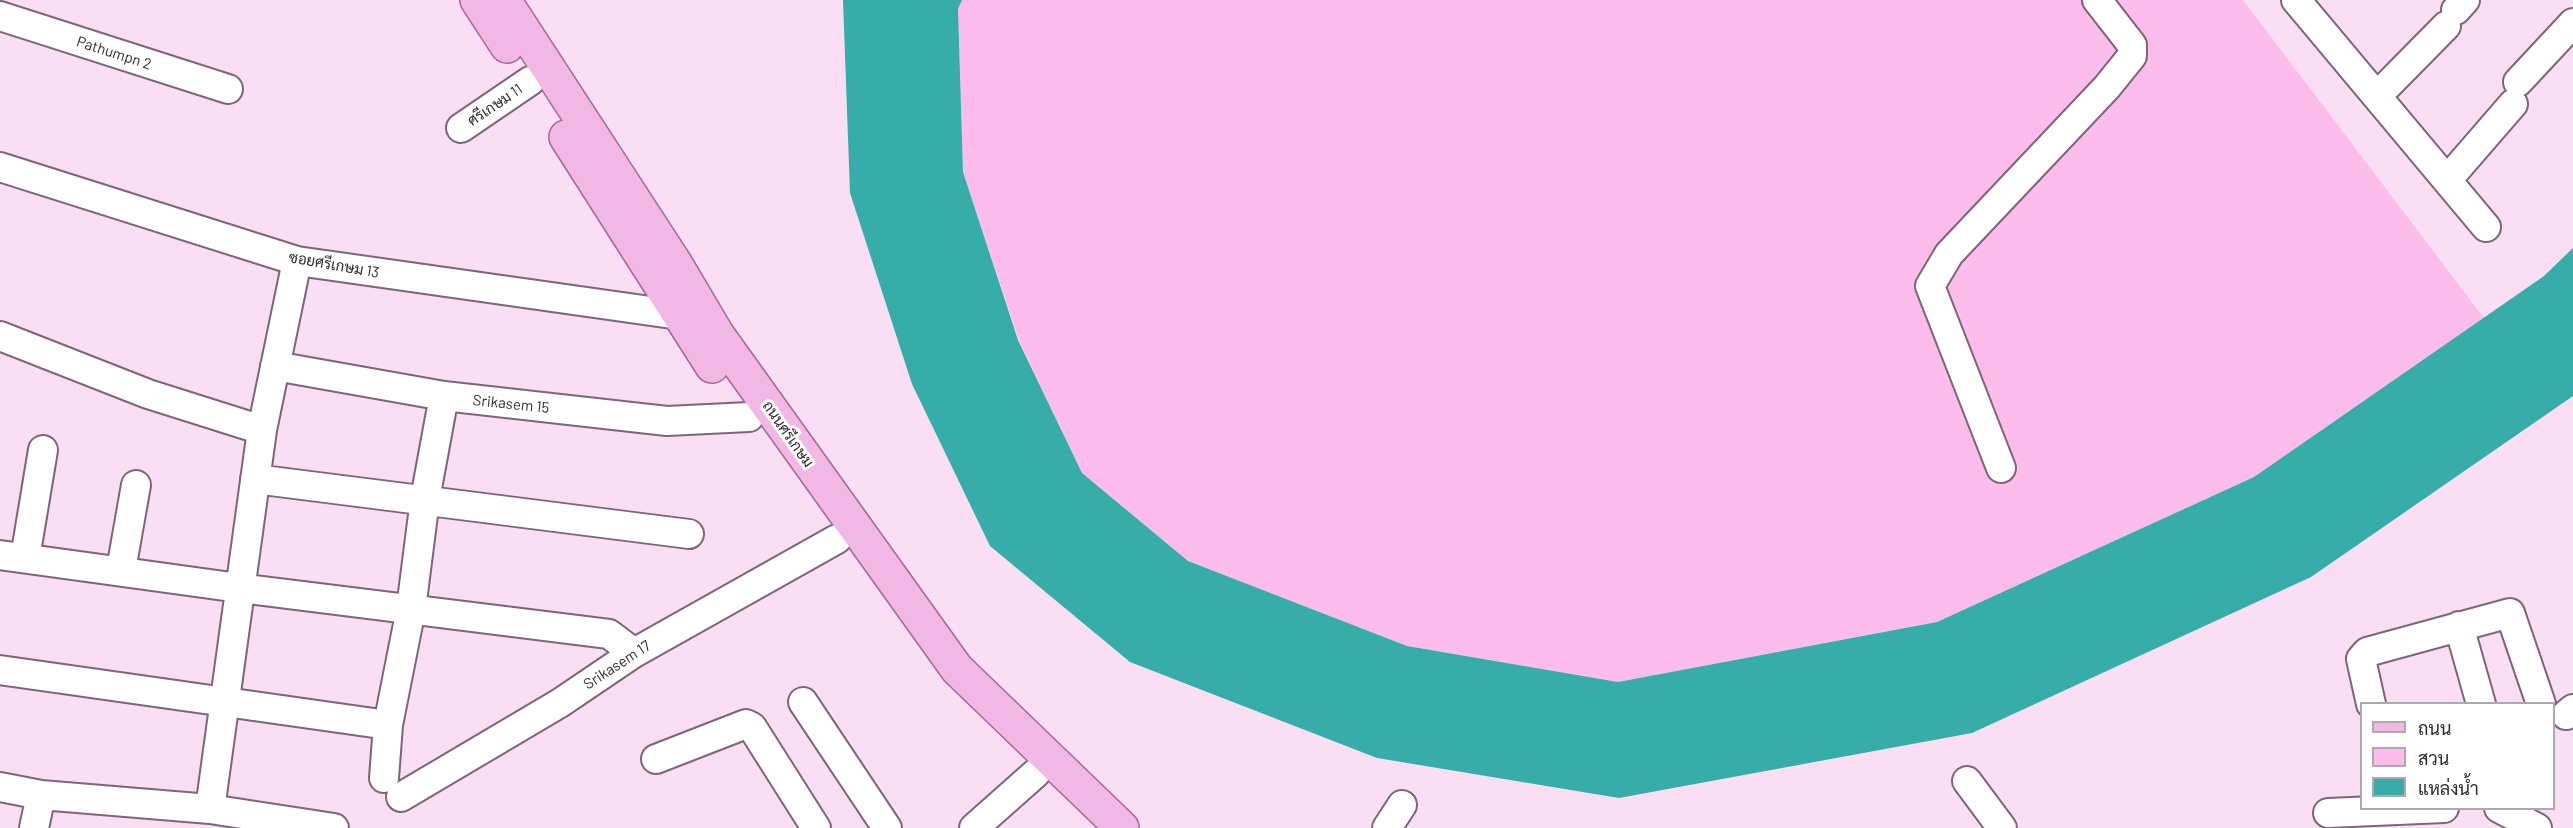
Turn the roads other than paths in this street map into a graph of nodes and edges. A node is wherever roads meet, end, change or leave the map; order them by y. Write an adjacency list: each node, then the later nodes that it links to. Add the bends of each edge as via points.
1 (477, 0): 8 (main road, ถนนศรีเกษม)
2 (504, 0): 36 (main road, ถนนศรีเกษม, via 717,334 957,669)
3 (2097, 0): 23 (street, via 2132,45 2132,56 1949,254 1930,286)
4 (2305, 3): 10 (street)
5 (2456, 12): 10 (street)
6 (0, 16): 9 (street, Pathumpn 2)
7 (2573, 23): 13 (street)
8 (530, 81): 11 (street, ศรีเกษม 11); 16 (main road, ถนนศรีเกษม)
9 (228, 89)
10 (2377, 96): 13 (street)
11 (461, 128)
12 (0, 167): 15 (street, ซอยศรีเกษม 13)
13 (2448, 179): 14 (street)
14 (2486, 227)
15 (297, 261): 16 (street, ซอยศรีเกษม 13); 18 (street)
16 (678, 315): 20 (main road, ถนนศรีเกษม)
17 (0, 336): 21 (street, via 148,394)
18 (275, 366): 19 (street, Srikasem 15); 21 (street)
19 (444, 396): 20 (street, Srikasem 15, via 667,421); 26 (street)
20 (749, 417): 28 (main road, ถนนศรีเกษม)
21 (262, 429): 24 (street)
22 (44, 450): 29 (street)
23 (2001, 468)
24 (255, 479): 26 (street); 31 (street)
25 (136, 485): 30 (street)
26 (425, 500): 27 (street); 32 (street)
27 (689, 534)
28 (837, 539): 34 (street, Srikasem 17); 36 (main road, ถนนศรีเกษม, via 940,684)
29 (12, 557): 30 (street)
30 (121, 570): 31 (street)
31 (239, 588): 32 (street); 37 (street)
32 (411, 609): 34 (street, via 609,634); 42 (street)
33 (2459, 626): 39 (street, via 2367,652 2361,659); 40 (street); 41 (street, via 2510,613)
34 (634, 653): 42 (street, Srikasem 17, via 560,703 393,788)
35 (0, 670): 37 (street)
36 (973, 700): 44 (main road, ถนนศรีเกษม); 58 (main road, ถนนศรีเกษม)
37 (223, 702): 42 (street); 48 (street)
38 (803, 702): 55 (street)
39 (2371, 702)
40 (2480, 702)
41 (2560, 709)
42 (388, 724)
43 (656, 759): 54 (street, via 746,724 752,727)
44 (1036, 773): 56 (street); 57 (main road, ถนนศรีเกษม)
45 (1967, 781): 59 (street)
46 (0, 787): 47 (street)
47 (41, 795): 48 (street); 52 (street)
48 (210, 809): 53 (street)
49 (2398, 810): 51 (street)
50 (2503, 810): 60 (street)
51 (2328, 813)
52 (34, 828)
53 (334, 828)
54 (816, 828)
55 (887, 828)
56 (974, 828)
57 (1090, 828)
58 (1122, 828)
59 (2002, 828)
60 (2537, 828)

